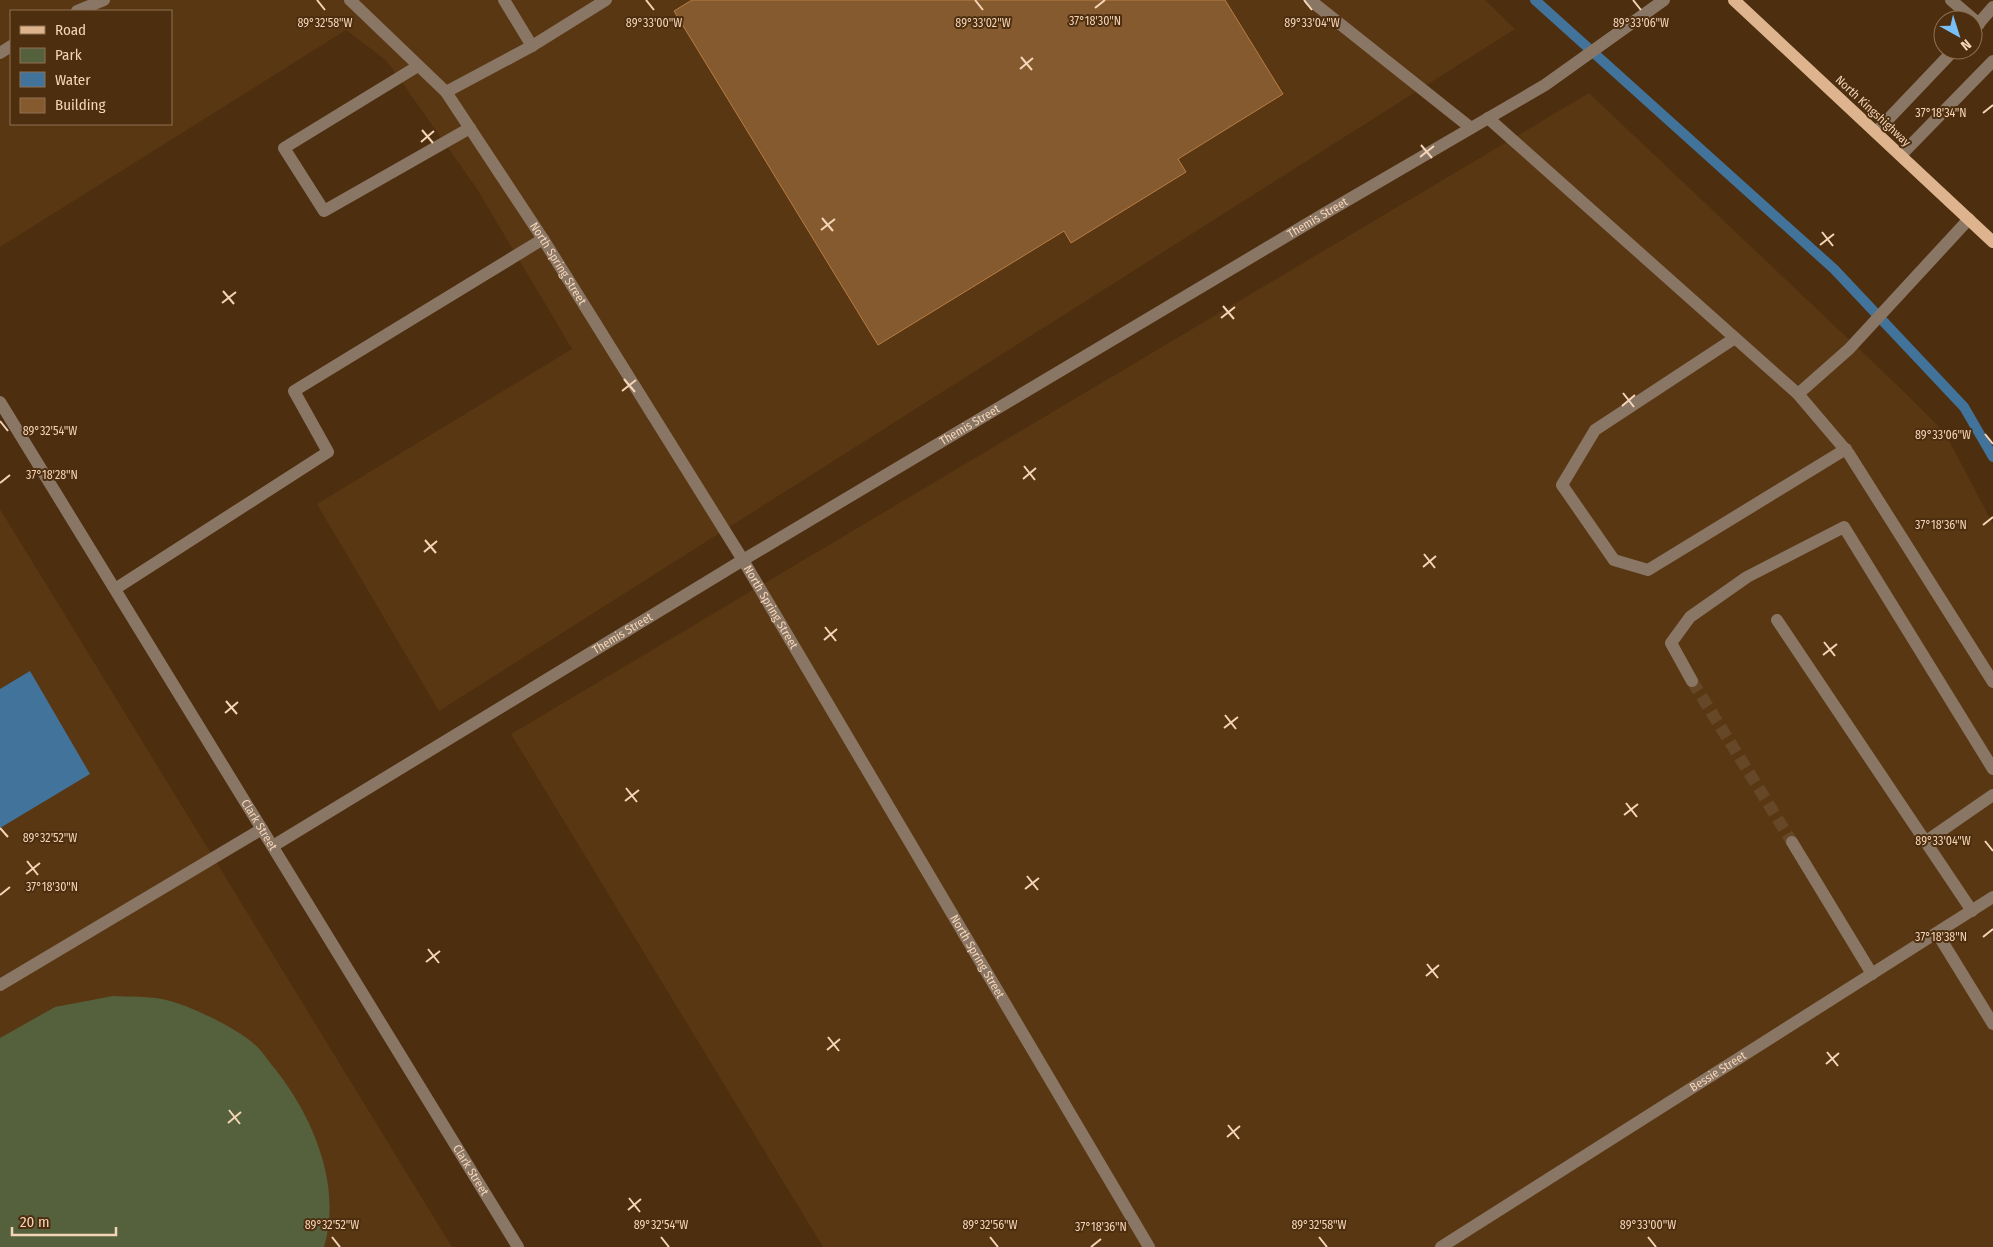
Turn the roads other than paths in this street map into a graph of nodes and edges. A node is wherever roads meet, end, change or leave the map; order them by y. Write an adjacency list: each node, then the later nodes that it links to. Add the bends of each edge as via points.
1 (104, 0): 10 (street)
2 (350, 0): 16 (street, North Spring Street)
3 (504, 0): 13 (street)
4 (606, 0): 13 (street)
5 (1310, 0): 20 (street)
6 (1664, 0): 18 (street, Themis Street, via 1545,85)
7 (1951, 0): 11 (street)
8 (1739, 1): 21 (main road, North Kingshighway)
9 (1993, 7): 12 (street)
10 (79, 10)
11 (1960, 10)
12 (1983, 19)
13 (532, 46): 17 (street)
14 (1944, 60): 21 (street)
15 (1993, 61): 22 (street)
16 (418, 66): 17 (street, North Spring Street); 19 (street, via 284,148 324,210)
17 (446, 92): 19 (street, North Spring Street)
18 (1488, 118): 20 (street, Themis Street); 26 (street)
19 (470, 128): 24 (street, North Spring Street)
20 (1471, 128): 30 (street, Themis Street)
21 (1876, 132): 22 (main road, North Kingshighway)
22 (1901, 155): 23 (main road, North Kingshighway)
23 (1969, 219): 25 (main road, North Kingshighway); 27 (street, via 1849,349)
24 (543, 239): 30 (street, North Spring Street); 31 (street, via 294,391 328,452)
25 (1993, 242)
26 (1734, 338): 27 (street); 29 (street, via 1595,430 1562,485 1614,560 1648,570)
27 (1798, 394): 29 (street)
28 (0, 402): 31 (street, Clark Street)
29 (1846, 449): 34 (street)
30 (743, 560): 40 (street, Themis Street); 48 (street, North Spring Street)
31 (115, 589): 37 (street, Clark Street)
32 (1778, 620): 39 (street)
33 (1692, 681): 35 (street, via 1672,643 1690,617 1747,578 1844,527)
34 (1993, 682)
35 (1993, 769)
36 (1993, 795): 39 (street)
37 (262, 829): 40 (street, Clark Street); 45 (street)
38 (1792, 842): 44 (street)
39 (1925, 842): 42 (street)
40 (272, 846): 47 (street, Clark Street)
41 (1993, 897): 42 (street, Bessie Street)
42 (1972, 911): 43 (street, Bessie Street)
43 (1937, 932): 44 (street, Bessie Street); 46 (street)
44 (1872, 974): 49 (street, Bessie Street)
45 (0, 985)
46 (1993, 1024)
47 (518, 1247)
48 (1149, 1247)
49 (1441, 1247)

